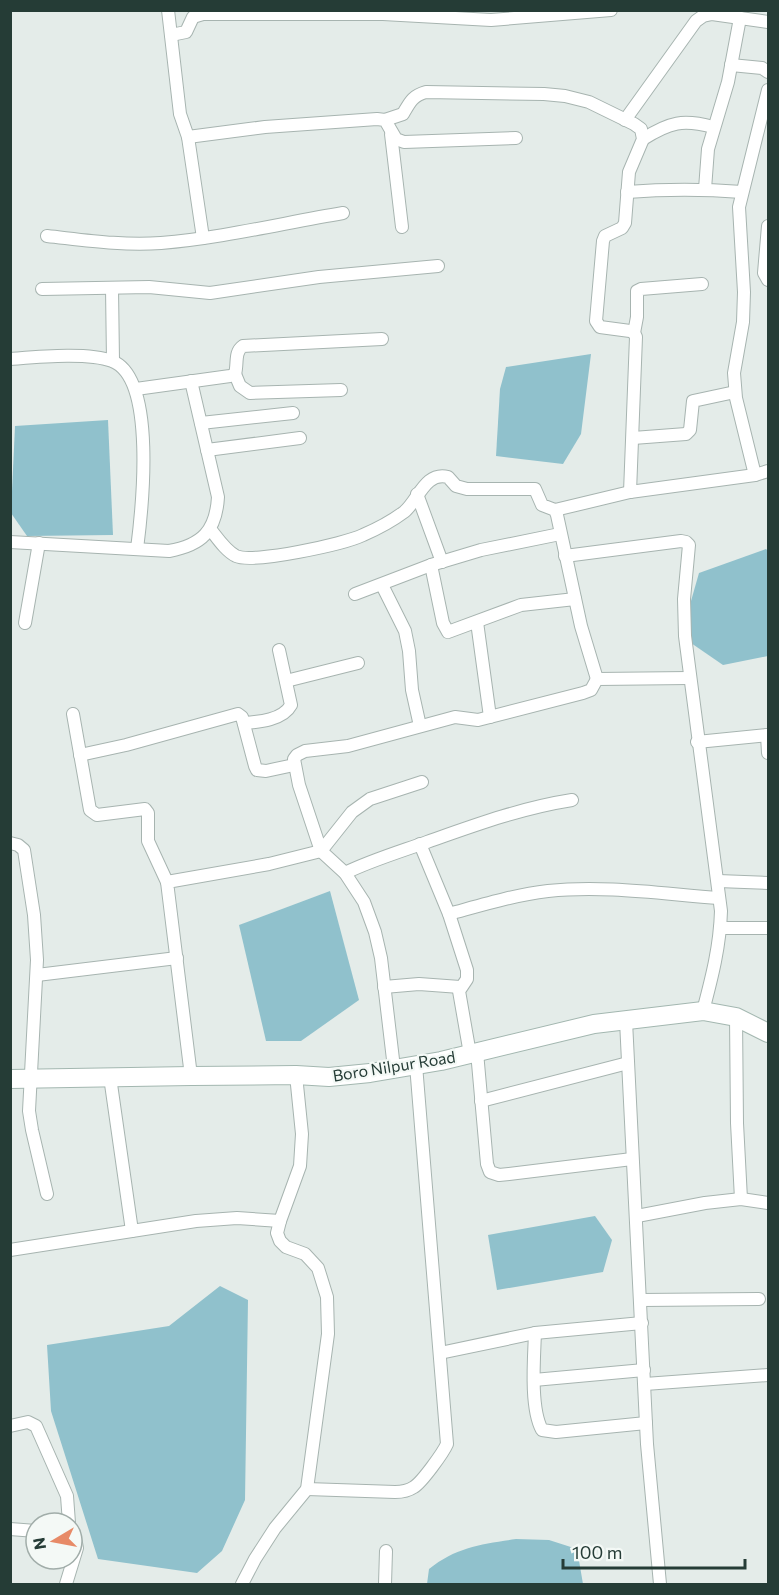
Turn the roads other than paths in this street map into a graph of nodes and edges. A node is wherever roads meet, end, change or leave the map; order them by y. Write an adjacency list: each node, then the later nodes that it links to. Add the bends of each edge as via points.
1 (168, 10): 6 (street)
2 (611, 10): 6 (street, via 491,20 383,14 203,14 193,17 186,32)
3 (699, 13): 4 (street); 11 (street)
4 (740, 18): 5 (street); 7 (street)
5 (768, 22)
6 (171, 35): 14 (street, via 180,114)
7 (731, 65): 8 (street); 12 (street)
8 (768, 72)
9 (768, 90): 19 (street)
10 (385, 120): 11 (street, via 403,114 417,94 437,92 565,96 589,102); 13 (street); 14 (street, via 265,127)
11 (626, 120): 16 (street, via 641,129)
12 (713, 127): 16 (street, via 690,122 670,124); 17 (street)
13 (392, 134): 15 (street, via 404,142); 22 (street)
14 (188, 137): 24 (street)
15 (516, 138)
16 (643, 139): 18 (street, via 629,172)
17 (705, 189): 18 (street); 19 (street)
18 (627, 192): 30 (street, via 625,223 603,241 597,321 600,327)
19 (742, 192): 38 (street, via 739,218 744,292)
20 (343, 213): 24 (street)
21 (768, 226): 26 (street)
22 (402, 227)
23 (46, 236): 24 (street, via 122,243)
24 (203, 238)
25 (438, 266): 28 (street, via 319,277 210,293 171,288)
26 (768, 280)
27 (702, 284): 30 (street, via 637,291)
28 (112, 288): 29 (street); 33 (street)
29 (42, 289)
30 (634, 333): 42 (street, via 637,342)
31 (382, 339): 34 (street, via 243,346 237,354)
32 (10, 359): 33 (street, via 81,356)
33 (113, 361): 36 (street, via 127,372)
34 (235, 374): 35 (street); 37 (street, via 240,386 250,393)
35 (191, 381): 36 (street); 40 (street)
36 (136, 389): 53 (street, via 144,459)
37 (341, 390)
38 (735, 392): 42 (street, via 693,401 690,430 686,434); 45 (street)
39 (293, 413): 40 (street)
40 (201, 423): 43 (street)
41 (300, 438): 43 (street)
42 (633, 438): 46 (street)
43 (207, 450): 49 (street, via 218,497)
44 (768, 471): 45 (street)
45 (755, 475): 46 (street)
46 (630, 492): 48 (street)
47 (417, 494): 48 (street, via 443,476 467,489 535,489 542,505); 49 (street, via 405,511 363,535 346,542 262,558 238,557); 55 (street)
48 (555, 510): 50 (street)
49 (210, 530): 53 (street, via 185,548)
50 (560, 534): 54 (street); 55 (street, via 481,550)
51 (10, 542): 52 (street)
52 (39, 543): 53 (street); 60 (street)
53 (138, 549)
54 (565, 556): 58 (street); 64 (street, via 686,542 690,550 684,636)
55 (436, 564): 56 (street); 59 (street, via 444,629 453,632)
56 (382, 585): 57 (street); 69 (street, via 405,631)
57 (355, 594)
58 (574, 599): 59 (street, via 521,605); 63 (street)
59 (477, 622): 67 (street)
60 (25, 623)
61 (279, 650): 65 (street)
62 (358, 663): 65 (street)
63 (597, 678): 64 (street); 67 (street, via 591,690 583,693)
64 (689, 678): 71 (street)
65 (286, 681): 68 (street, via 291,705 288,711 261,722)
66 (73, 714): 73 (street)
67 (490, 717): 69 (street, via 474,721 461,716)
68 (244, 723): 73 (street, via 238,714 231,714); 74 (street, via 257,770)
69 (420, 726): 74 (street, via 348,746 305,751 297,754)
70 (767, 735): 71 (street); 72 (street)
71 (697, 742): 81 (street)
72 (768, 753)
73 (80, 755): 82 (street, via 93,814 137,809 148,813 148,841)
74 (294, 765): 79 (street)
75 (422, 782): 79 (street, via 370,799 352,812)
76 (572, 800): 78 (street, via 491,818)
77 (10, 843): 89 (street, via 24,850 26,859)
78 (420, 844): 80 (street); 85 (street)
79 (321, 851): 80 (street); 82 (street)
80 (345, 873): 90 (street, via 364,902 375,932)
81 (718, 881): 83 (street); 84 (street)
82 (167, 882): 88 (street)
83 (768, 882)
84 (719, 898): 85 (street, via 617,890 550,891 514,896); 86 (street)
85 (449, 914): 91 (street, via 468,969 467,979)
86 (720, 928): 87 (street); 92 (street, via 717,959)
87 (768, 928)
88 (177, 958): 89 (street); 101 (street)
89 (37, 975): 102 (street)
90 (384, 987): 91 (street); 99 (street)
91 (460, 987): 96 (street)
92 (703, 1011): 93 (street, Boro Nilpur Road); 94 (street, Boro Nilpur Road)
93 (736, 1017): 95 (street, Boro Nilpur Road); 108 (street)
94 (626, 1021): 96 (street, Boro Nilpur Road, via 594,1024); 97 (street)
95 (768, 1033)
96 (474, 1053): 98 (street, Boro Nilpur Road); 105 (street)
97 (628, 1063): 105 (street); 106 (street)
98 (417, 1065): 99 (street, Boro Nilpur Road); 118 (street)
99 (394, 1068): 100 (street, Boro Nilpur Road, via 329,1077)
100 (296, 1075): 101 (street, Boro Nilpur Road); 111 (street, via 302,1134 300,1166)
101 (191, 1076): 103 (street, Boro Nilpur Road)
102 (31, 1077): 103 (street, Boro Nilpur Road); 104 (street, Boro Nilpur Road); 107 (street, via 29,1111)
103 (110, 1077): 112 (street)
104 (10, 1079)
105 (481, 1101): 106 (street, via 490,1172 499,1175)
106 (632, 1159): 110 (street)
107 (47, 1194)
108 (741, 1199): 109 (street); 110 (street)
109 (768, 1203)
110 (637, 1216): 115 (street)
111 (280, 1221): 112 (street, via 237,1218); 125 (street, via 280,1241 305,1254 318,1268 327,1297 328,1334)
112 (132, 1231): 113 (street)
113 (10, 1250)
114 (759, 1299): 115 (street)
115 (641, 1300): 116 (street)
116 (642, 1323): 117 (street); 119 (street)
117 (535, 1334): 118 (street); 121 (street)
118 (440, 1353): 125 (street, via 447,1444 415,1487 394,1492)
119 (644, 1370): 121 (street); 122 (street)
120 (768, 1375): 122 (street)
121 (534, 1380): 123 (street, via 538,1423 547,1432)
122 (645, 1384): 123 (street)
123 (646, 1423): 130 (street)
124 (10, 1426): 126 (street, via 28,1422 36,1426 67,1496)
125 (307, 1489): 128 (street, via 275,1528)
126 (68, 1511)
127 (386, 1551): 129 (street)
128 (242, 1584)
129 (385, 1584)
130 (660, 1584)

